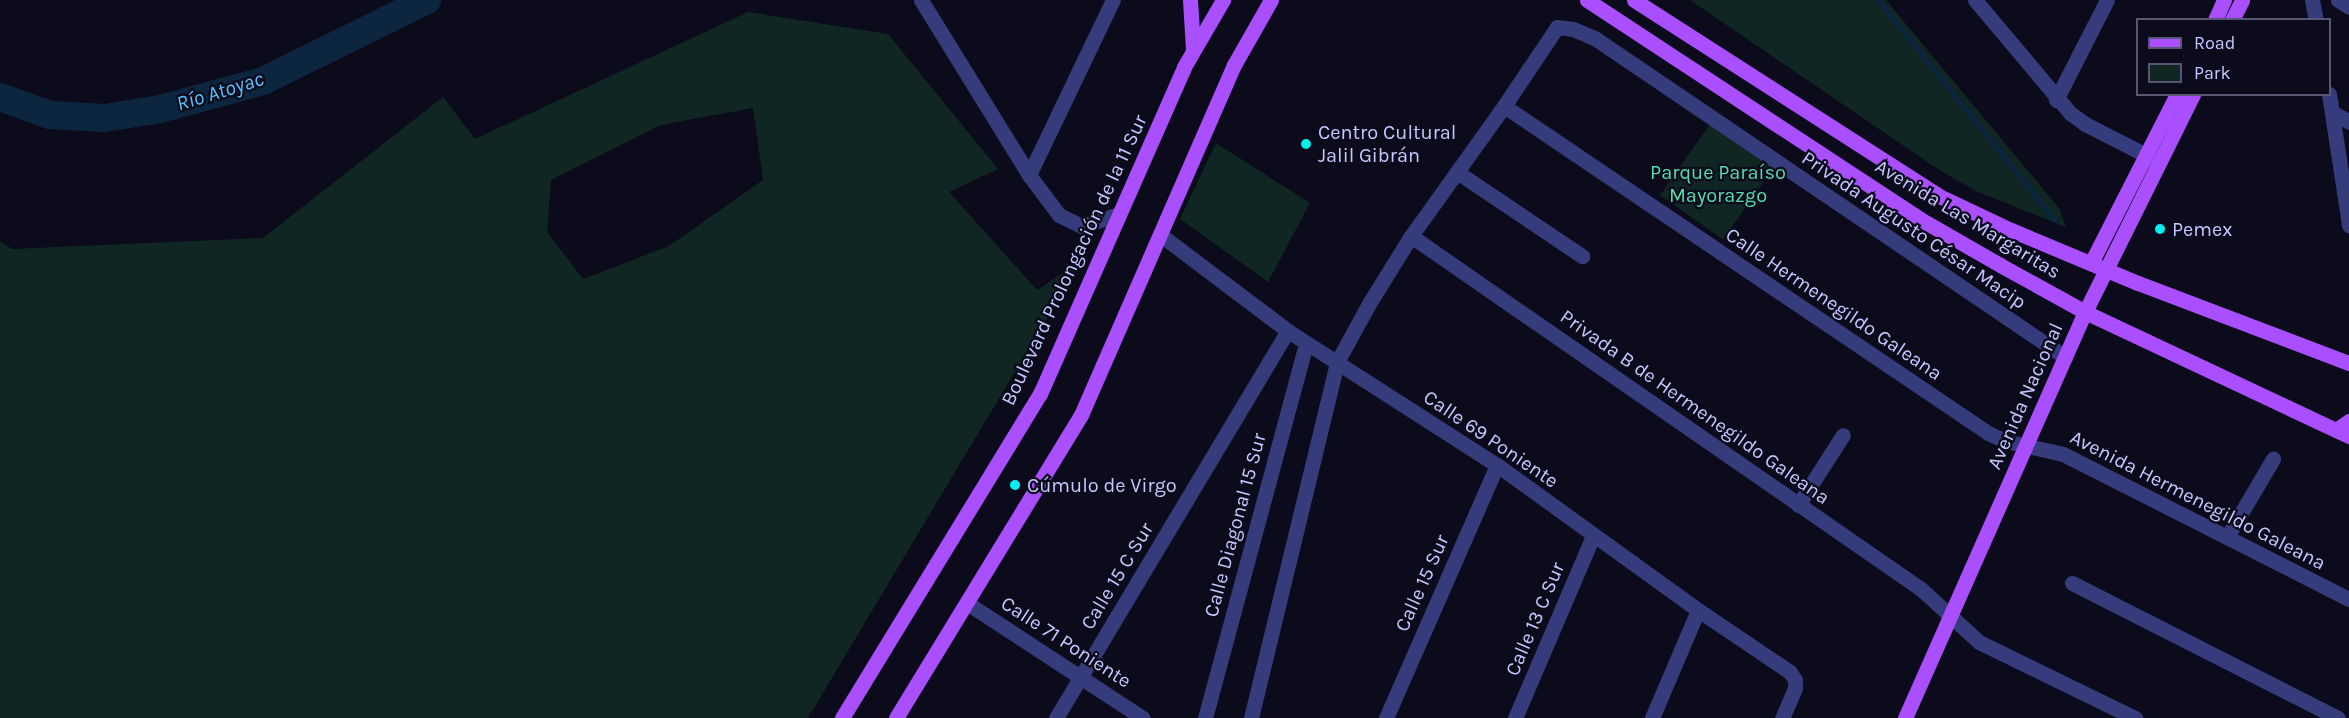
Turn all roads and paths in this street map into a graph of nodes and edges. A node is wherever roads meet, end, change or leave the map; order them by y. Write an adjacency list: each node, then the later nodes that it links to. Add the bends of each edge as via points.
1 (921, 0): 28 (street)
2 (1113, 0): 28 (street)
3 (1190, 0): 18 (main road)
4 (1223, 0): 18 (main road, Boulevard Prolongación de la 11 Sur)
5 (1271, 0): 31 (main road, via 1234,65)
6 (1587, 0): 36 (main road, Avenida Las Margaritas, via 1927,223)
7 (1634, 0): 34 (main road, Avenida Las Margaritas, via 1939,196)
8 (1975, 0): 22 (street)
9 (2108, 0): 22 (street)
10 (2224, 0): 15 (main road)
11 (2242, 0): 16 (main road)
12 (2312, 0): 17 (street)
13 (2338, 0): 14 (street)
14 (2349, 7)
15 (2216, 18)
16 (2233, 18)
17 (2316, 18)
18 (1193, 49): 29 (main road, Boulevard Prolongación de la 11 Sur)
19 (2176, 96): 26 (main road, Avenida Nacional)
20 (2192, 96): 26 (main road, Avenida Nacional)
21 (2329, 96): 24 (street)
22 (2056, 100): 26 (street, via 2085,124)
23 (1504, 106): 27 (street); 39 (street, Privada Augusto César Macip, via 1557,27 1596,39); 45 (street, Calle Hermenegildo Galeana, via 1988,433)
24 (2332, 112): 25 (street); 30 (street)
25 (2349, 122)
26 (2153, 158): 34 (main road, Avenida Nacional); 35 (main road, Avenida Nacional)
27 (1457, 172): 32 (street); 33 (street)
28 (1029, 175): 29 (street, via 1068,221 1082,226)
29 (1119, 214): 57 (main road, Boulevard Prolongación de la 11 Sur, via 1040,394)
30 (2349, 225)
31 (1162, 236): 37 (street, Calle 69 Poniente); 53 (main road, via 1081,415)
32 (1411, 236): 40 (street); 48 (street, Privada B de Hermenegildo Galeana)
33 (1582, 256)
34 (2091, 263): 35 (main road, Avenida Las Margaritas)
35 (2106, 269): 36 (main road, Avenida Nacional); 41 (main road, Avenida Las Margaritas)
36 (2085, 312): 39 (main road, Avenida Nacional); 43 (main road, Avenida Las Margaritas)
37 (1288, 331): 38 (street, Calle 69 Poniente); 56 (street, Calle 15 C Sur)
38 (1306, 343): 40 (street, Calle 69 Poniente); 61 (street, Calle Diagonal 15 Sur)
39 (2065, 357): 45 (main road, Avenida Nacional)
40 (1337, 362): 47 (street, Calle 69 Poniente); 62 (street)
41 (2349, 363)
42 (2349, 421): 43 (main road)
43 (2343, 433)
44 (1843, 435): 48 (street)
45 (2026, 445): 50 (street, Avenida Hermenegildo Galeana, via 2063,454); 55 (main road, Avenida Nacional)
46 (2273, 459): 50 (street)
47 (1497, 465): 49 (street, Calle 69 Poniente); 63 (street, Calle 15 Sur)
48 (1798, 506): 55 (street, Privada B de Hermenegildo Galeana, via 1921,589)
49 (1593, 536): 54 (street, Calle 69 Poniente); 64 (street, Calle 13 C Sur)
50 (2227, 537): 52 (street, Avenida Hermenegildo Galeana)
51 (2072, 583): 69 (street)
52 (2349, 599)
53 (967, 603): 56 (street, Calle 71 Poniente); 58 (main road)
54 (1698, 610): 65 (street); 66 (street, Calle 69 Poniente, via 1790,672 1796,688)
55 (1951, 616): 67 (main road, Avenida Nacional); 68 (street, Privada B de Hermenegildo Galeana, via 1979,642)
56 (1082, 676): 59 (street, Calle 15 C Sur); 60 (street, Calle 71 Poniente)
57 (842, 718)
58 (896, 718)
59 (1056, 718)
60 (1143, 718)
61 (1205, 718)
62 (1251, 718)
63 (1386, 718)
64 (1515, 718)
65 (1652, 718)
66 (1782, 718)
67 (1905, 718)
68 (2135, 718)
69 (2338, 718)

